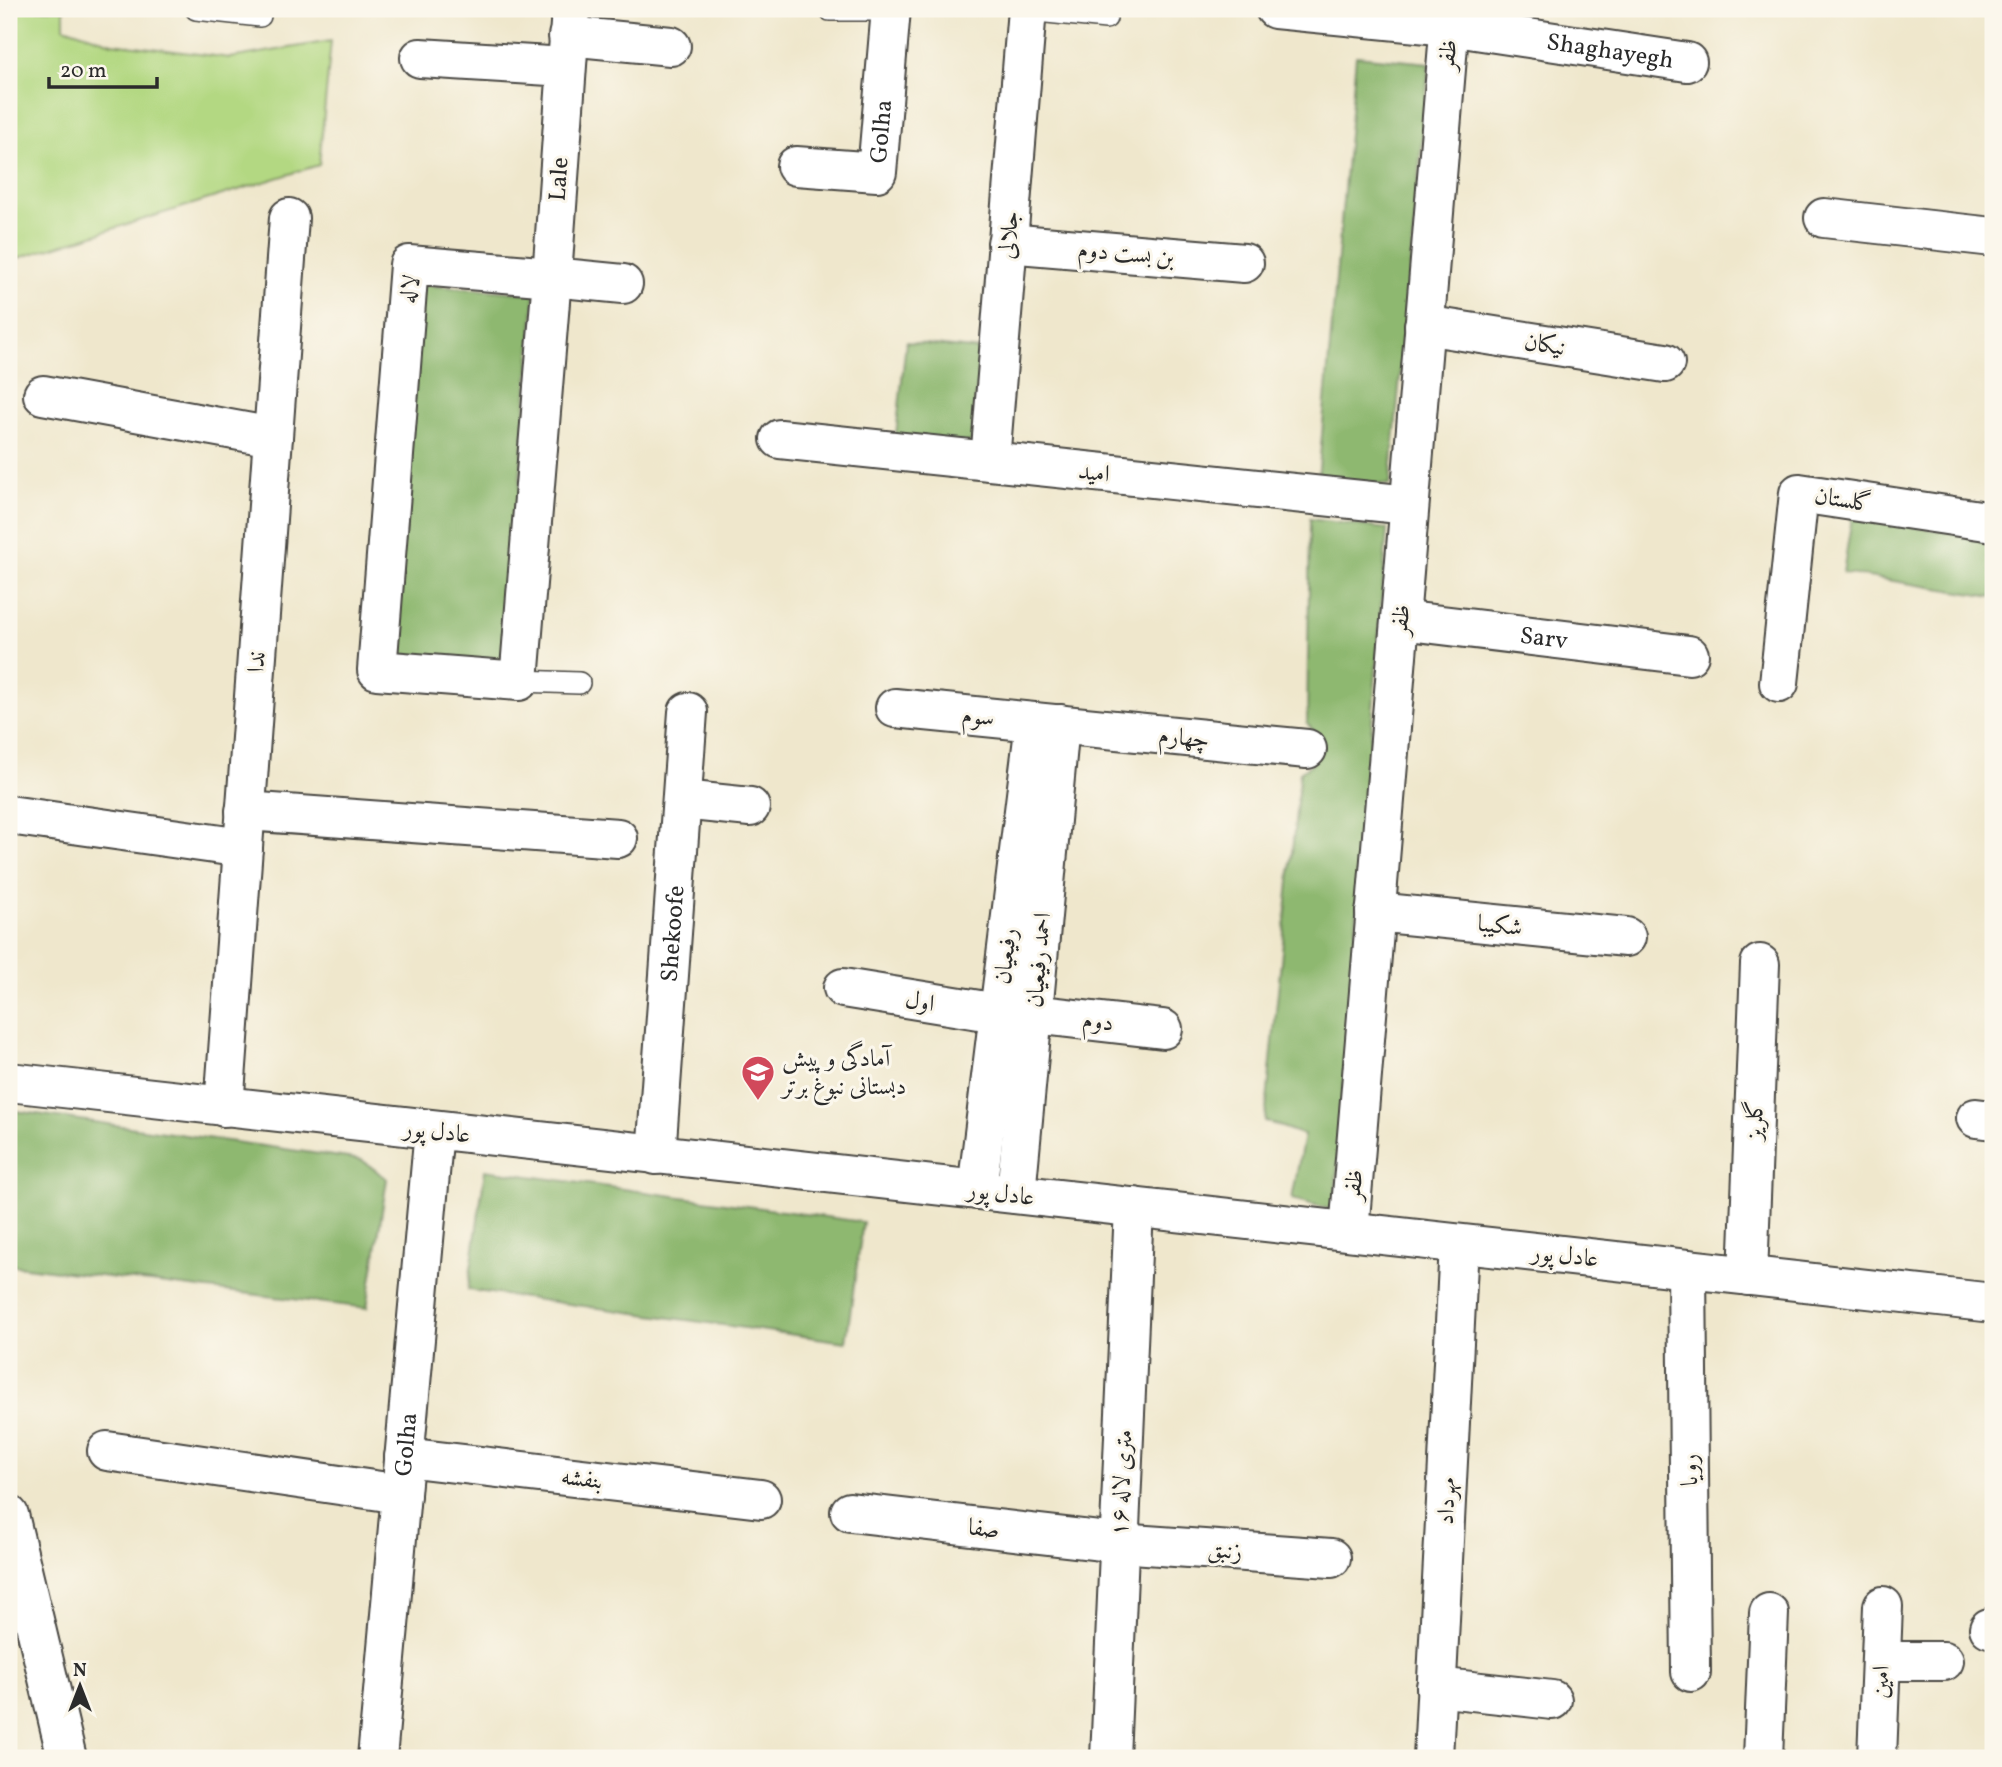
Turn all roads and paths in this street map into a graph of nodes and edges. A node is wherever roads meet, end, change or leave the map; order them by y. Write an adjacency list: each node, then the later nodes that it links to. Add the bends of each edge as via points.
1 (196, 9): 6 (lane)
2 (891, 9): 4 (lane); 13 (street, Golha, via 877,172)
3 (1275, 9): 7 (street, Shaghayegh)
4 (830, 10)
5 (1027, 10): 8 (lane); 17 (street, جلالی)
6 (260, 16)
7 (1450, 17): 12 (street, Shaghayegh); 21 (street, ظفر)
8 (1106, 18)
9 (568, 37): 10 (street); 11 (street); 19 (street, Lale)
10 (671, 46)
11 (420, 58)
12 (1687, 62)
13 (796, 166)
14 (289, 218): 24 (street, ندا)
15 (1824, 218): 16 (street)
16 (1993, 237)
17 (1007, 243): 18 (street, بن بست دوم); 26 (street, جلالی)
18 (1244, 263)
19 (552, 277): 20 (street); 31 (street); 31 (street, لاله, via 409,265 377,670)
20 (623, 284)
21 (1424, 325): 22 (street, نیکان); 27 (street, ظفر)
22 (1665, 363)
23 (43, 395): 24 (street)
24 (273, 437): 40 (street, ندا)
25 (779, 439): 26 (street, امید)
26 (990, 461): 27 (street, امید)
27 (1409, 505): 29 (street, ظفر)
28 (1993, 520): 33 (street, گلستان, via 1799,492)
29 (1400, 620): 30 (street, Sarv); 44 (street, ظفر)
30 (1689, 655)
31 (519, 681): 32 (lane, لاله)
32 (579, 683)
33 (1779, 683)
34 (895, 708): 36 (street, سوم)
35 (688, 712): 38 (street, Shekoofe)
36 (1047, 723): 37 (street, چهارم); 48 (street, احمد رفیعیان)
37 (1307, 749)
38 (682, 800): 39 (street); 53 (street, Shekoofe)
39 (750, 807)
40 (246, 810): 42 (street); 43 (street, ندا)
41 (9, 815): 43 (street)
42 (618, 838)
43 (243, 848): 51 (street, ندا)
44 (1375, 912): 45 (street, شکیبا); 57 (street, ظفر)
45 (1626, 937)
46 (1760, 964): 60 (street, گلریز)
47 (842, 988): 48 (street, اول)
48 (1016, 1014): 49 (street, دوم); 54 (street, رفیعیان); 55 (street, احمد رفیعیان)
49 (1163, 1028)
50 (9, 1082): 51 (street, عادل پور)
51 (224, 1107): 52 (street, عادل پور)
52 (434, 1130): 53 (street, عادل پور); 63 (street, Golha)
53 (656, 1154): 54 (street, عادل پور)
54 (977, 1190): 55 (street, عادل پور)
55 (1016, 1195): 56 (street, عادل پور)
56 (1134, 1207): 57 (street, عادل پور); 67 (street, ۱۶ متری لاله)
57 (1349, 1231): 58 (street, عادل پور)
58 (1459, 1244): 59 (street, عادل پور); 74 (street, مهرداد)
59 (1687, 1269): 60 (street, عادل پور); 73 (street, رویا)
60 (1748, 1276): 61 (street, عادل پور)
61 (1993, 1303)
62 (107, 1451): 63 (street, بنفشه)
63 (402, 1476): 64 (street, بنفشه); 77 (street, Golha)
64 (761, 1499)
65 (850, 1513): 67 (street, صفا)
66 (9, 1515): 76 (street)
67 (1118, 1543): 68 (street, زنبق); 78 (street, ۱۶ متری لاله)
68 (1331, 1558)
69 (1884, 1606): 71 (street, امین)
70 (1769, 1613): 80 (street)
71 (1881, 1661): 72 (street); 81 (street, امین)
72 (1944, 1661)
73 (1691, 1672)
74 (1436, 1688): 75 (street); 79 (street, مهرداد)
75 (1552, 1700)
76 (67, 1758)
77 (377, 1758)
78 (1110, 1758)
79 (1433, 1758)
80 (1763, 1758)
81 (1877, 1758)

